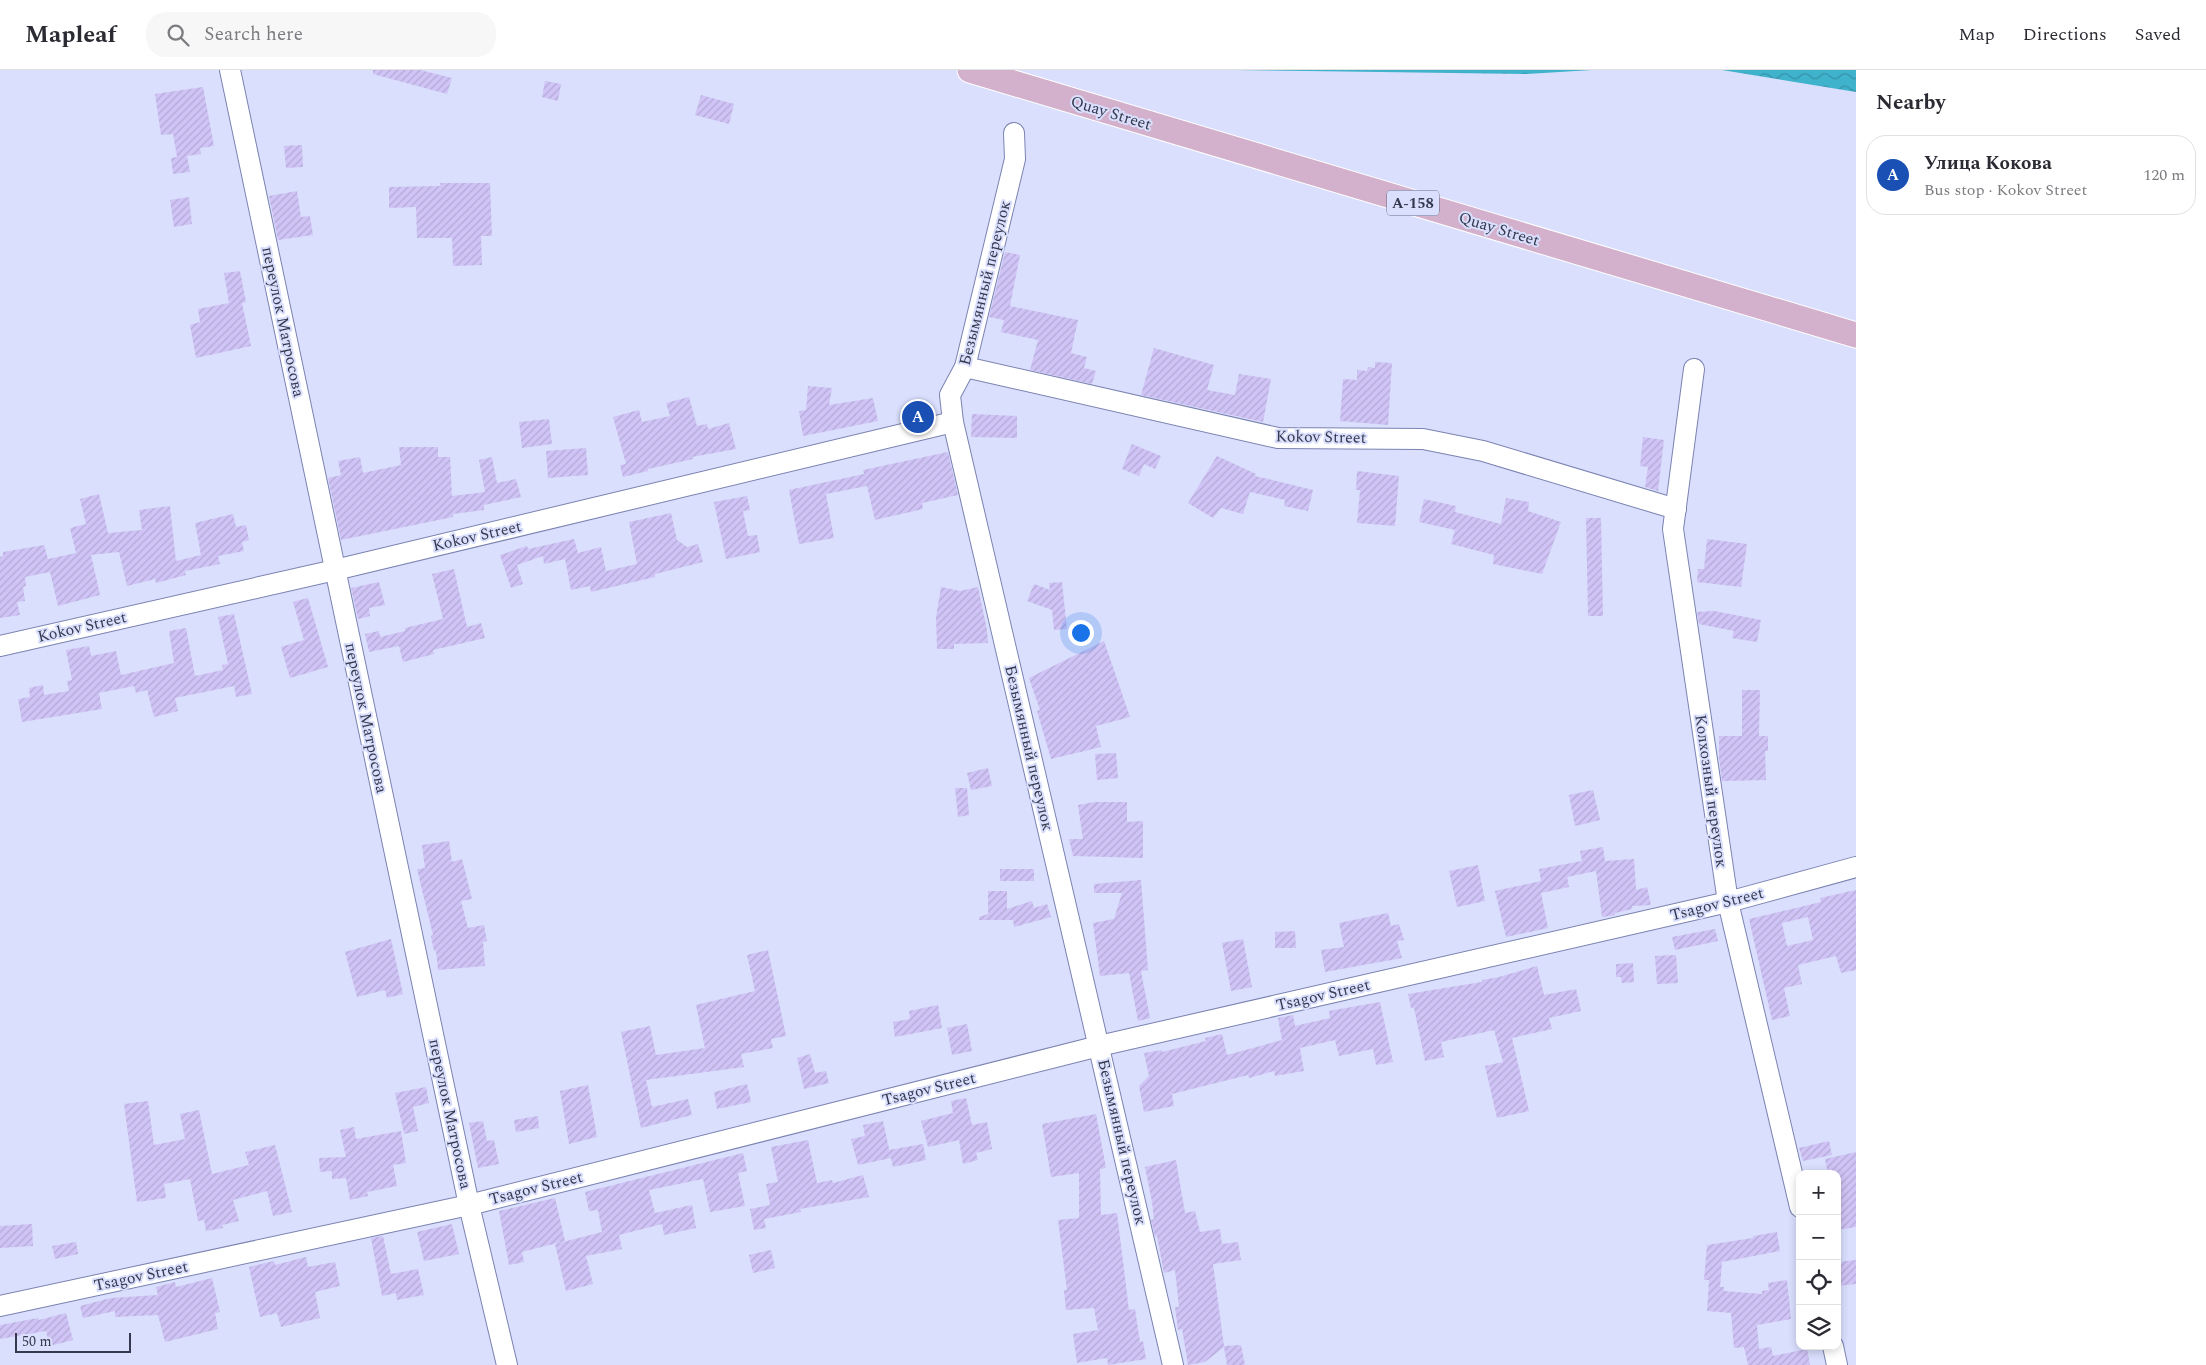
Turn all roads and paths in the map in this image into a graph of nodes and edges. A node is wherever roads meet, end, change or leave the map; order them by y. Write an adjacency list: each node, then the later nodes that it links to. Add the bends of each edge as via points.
1 (230, 70): 9 (street, переулок Матросова)
2 (970, 70): 4 (main road, Quay Street / А-158)
3 (1014, 133): 5 (street, Безымянный переулок, via 1016,159)
4 (1856, 335)
5 (966, 367): 7 (street, Безымянный переулок, via 950,395); 8 (street, Kokov Street, via 1278,438 1422,439 1483,452)
6 (1694, 369): 8 (street, Колхозный переулок)
7 (953, 422): 9 (street, Kokov Street); 13 (street, Безымянный переулок)
8 (1676, 509): 12 (street, Колхозный переулок, via 1673,529)
9 (335, 570): 10 (street, Kokov Street); 15 (street, переулок Матросова)
10 (0, 646)
11 (1856, 867): 12 (street, Tsagov Street)
12 (1728, 902): 13 (street, Tsagov Street); 14 (street, Колхозный переулок)
13 (1100, 1046): 15 (street, Tsagov Street); 19 (street, Безымянный переулок)
14 (1796, 1190)
15 (469, 1205): 16 (street, Tsagov Street); 18 (street, переулок Матросова)
16 (0, 1306)
17 (1834, 1350): 20 (street)
18 (507, 1365)
19 (1173, 1365)
20 (1837, 1365)

